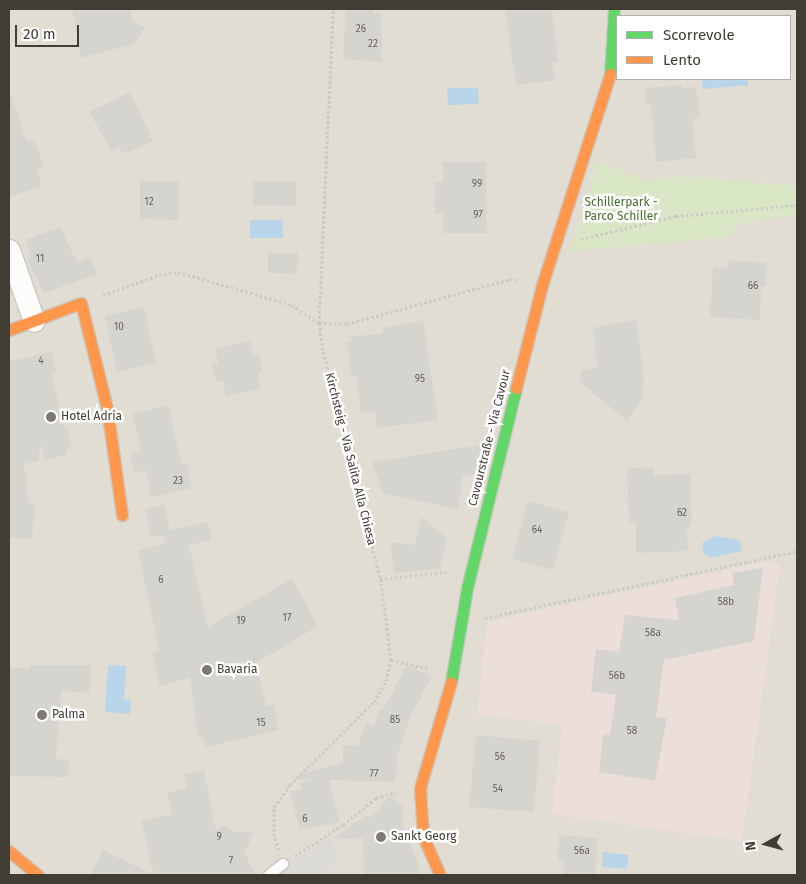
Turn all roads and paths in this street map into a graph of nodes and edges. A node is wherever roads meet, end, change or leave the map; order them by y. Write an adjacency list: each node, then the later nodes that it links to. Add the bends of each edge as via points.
1 (333, 9): 9 (path, Kirchsteig - Via Salita Alla Chiesa)
2 (614, 9): 4 (street, Cavourstraße - Via Cavour, via 613,64)
3 (797, 205): 4 (path, via 676,216)
4 (554, 245): 6 (street, Cavourstraße - Via Cavour)
5 (9, 250): 8 (street)
6 (542, 285): 9 (path, via 510,279 347,324); 13 (street, Cavourstraße - Via Cavour)
7 (81, 303): 8 (street); 9 (path, via 159,275 178,272 292,305); 11 (street, via 107,408)
8 (34, 321): 10 (street)
9 (320, 323): 14 (path, Kirchsteig - Via Salita Alla Chiesa, via 323,350)
10 (9, 330)
11 (122, 515)
12 (797, 551): 15 (path, via 478,620)
13 (471, 570): 14 (path); 15 (street, Cavourstraße - Via Cavour)
14 (380, 579): 16 (path, Kirchsteig - Via Salita Alla Chiesa)
15 (462, 618): 17 (street, Cavourstraße - Via Cavour)
16 (391, 660): 17 (path); 20 (path, Kirchsteig - Via Salita Alla Chiesa, via 386,681 374,702 290,785 274,807 274,836)
17 (452, 674): 18 (street, Cavourstraße - Via Cavour)
18 (420, 788): 20 (path, via 376,798 343,825); 23 (street, Cavourstraße - Via Cavour, via 423,836)
19 (9, 851): 21 (street)
20 (283, 864): 22 (lane)
21 (38, 875)
22 (269, 875)
23 (440, 875)

